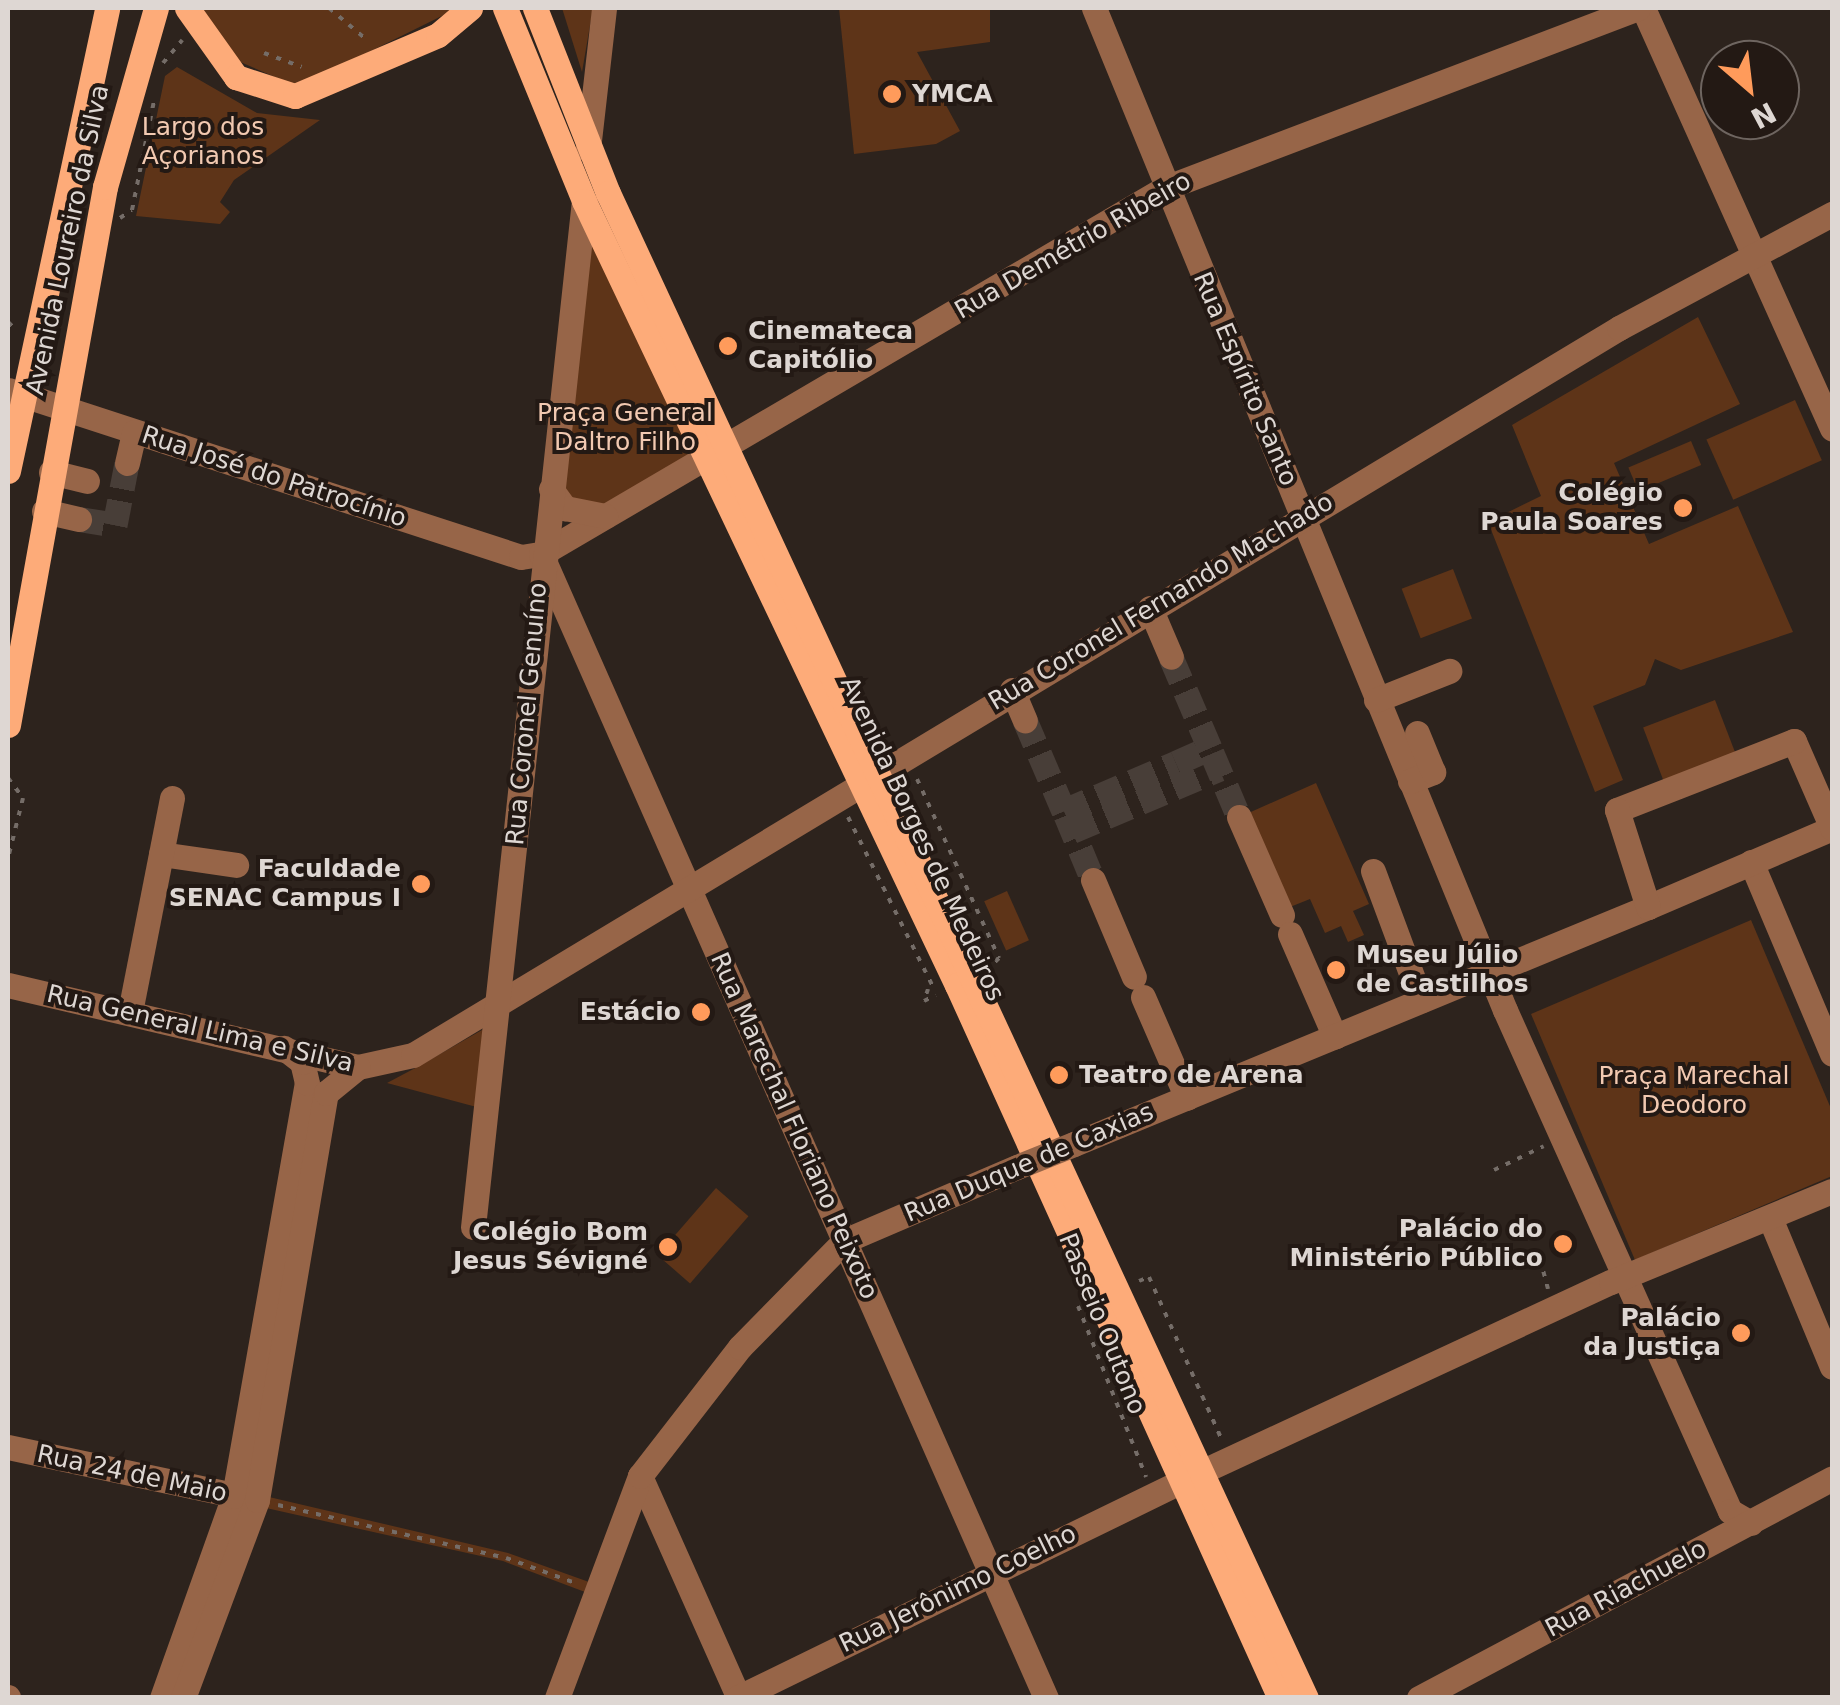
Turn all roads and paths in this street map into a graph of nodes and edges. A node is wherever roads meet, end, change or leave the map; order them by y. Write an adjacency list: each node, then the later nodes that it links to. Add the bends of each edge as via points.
1 (107, 8): 20 (main road, Avenida Loureiro da Silva)
2 (156, 8): 18 (main road, Avenida Loureiro da Silva)
3 (329, 8): 11 (path)
4 (470, 8): 11 (main road)
5 (505, 8): 16 (main road, Avenida Borges de Medeiros)
6 (535, 8): 14 (main road, Avenida Borges de Medeiros)
7 (604, 8): 14 (street)
8 (1094, 8): 15 (street, Rua Espírito Santo)
9 (1640, 8): 15 (street, Rua Demétrio Ribeiro); 19 (street)
10 (190, 16): 11 (main road, via 221,65 272,93 320,92); 12 (path)
11 (389, 60)
12 (161, 66)
13 (158, 84): 18 (path, via 132,210)
14 (588, 148): 24 (main road, Avenida Borges de Medeiros)
15 (1165, 188): 24 (street, Rua Demétrio Ribeiro); 33 (street, Rua Espírito Santo)
16 (584, 201): 24 (main road, Avenida Borges de Medeiros); 29 (street, Rua Coronel Genuíno)
17 (1832, 214): 19 (street, Rua Coronel Fernando Machado)
18 (96, 236): 21 (main road, Avenida Loureiro da Silva)
19 (1755, 252): 22 (street); 33 (street, Rua Coronel Fernando Machado)
20 (15, 392): 21 (street, Rua José do Patrocínio); 26 (main road, Avenida Loureiro da Silva)
21 (62, 408): 23 (street, Rua José do Patrocínio); 27 (main road, Avenida Loureiro da Silva)
22 (1832, 429)
23 (134, 432): 25 (street); 34 (street, Rua José do Patrocínio, via 521,557)
24 (721, 451): 31 (street, Rua Demétrio Ribeiro); 44 (main road, Avenida Borges de Medeiros)
25 (127, 463)
26 (8, 470)
27 (50, 472): 28 (street); 30 (main road, Avenida Loureiro da Silva)
28 (86, 481)
29 (551, 490): 31 (street, via 565,508); 34 (street, Rua Coronel Genuíno)
30 (44, 511): 32 (street); 41 (main road, Avenida Loureiro da Silva)
31 (605, 516): 34 (street, Rua Demétrio Ribeiro)
32 (79, 518)
33 (1302, 518): 35 (street, Rua Coronel Fernando Machado); 39 (street, Rua Espírito Santo)
34 (541, 554): 57 (street, Rua Marechal Floriano Peixoto); 64 (street, Rua Coronel Genuíno)
35 (1150, 608): 36 (street); 38 (street, Rua Coronel Fernando Machado)
36 (1171, 657)
37 (1449, 671): 39 (street)
38 (1012, 690): 40 (street); 43 (street, Rua Coronel Fernando Machado)
39 (1376, 700): 46 (street, Rua Espírito Santo)
40 (1025, 720)
41 (8, 725)
42 (1417, 733): 46 (street, via 1433,772)
43 (906, 754): 44 (street, Rua Coronel Fernando Machado); 60 (path, via 999,958 990,962)
44 (872, 775): 47 (street, Rua Coronel Fernando Machado); 86 (main road, Avenida Borges de Medeiros)
45 (8, 778): 52 (path, via 23,798)
46 (1410, 781): 59 (street, Rua Espírito Santo)
47 (838, 794): 57 (street, Rua Coronel Fernando Machado); 62 (path)
48 (172, 798): 51 (street)
49 (1240, 817): 66 (street)
50 (1832, 828): 53 (street, Rua Duque de Caxias); 58 (street, via 1799,747 1788,740 1613,816)
51 (161, 854): 54 (street); 65 (street)
52 (8, 858)
53 (1751, 862): 58 (street, Rua Duque de Caxias); 68 (street)
54 (236, 865)
55 (1373, 870): 63 (street)
56 (1093, 880): 70 (street)
57 (690, 886): 64 (street, Rua Coronel Fernando Machado); 76 (street, Rua Marechal Floriano Peixoto)
58 (1648, 906): 59 (street, Rua Duque de Caxias)
59 (1489, 972): 63 (street, Rua Duque de Caxias); 79 (street)
60 (998, 978)
61 (8, 985): 65 (street, Rua General Lima e Silva)
62 (928, 990)
63 (1421, 1000): 66 (street, Rua Duque de Caxias)
64 (498, 1006): 69 (street, Rua General Lima e Silva, via 413,1055); 75 (street, Rua Coronel Genuíno)
65 (130, 1012): 67 (street, Rua General Lima e Silva)
66 (1334, 1037): 70 (street, Rua Duque de Caxias)
67 (284, 1048): 69 (street, Rua General Lima e Silva); 89 (street, via 302,1062 307,1082)
68 (1832, 1054)
69 (358, 1066): 89 (street, via 334,1081 316,1128)
70 (1187, 1098): 76 (street, Rua Duque de Caxias, bridge)
71 (1545, 1145): 72 (path)
72 (1494, 1170)
73 (1832, 1191): 74 (street)
74 (1770, 1218): 79 (street); 82 (street)
75 (473, 1227)
76 (844, 1241): 85 (street, Rua Duque de Caxias, via 740,1347); 91 (street, Rua Marechal Floriano Peixoto)
77 (1540, 1259): 81 (path)
78 (1130, 1264): 84 (path, via 1138,1282 1149,1277)
79 (1624, 1278): 84 (street, Rua Jerônimo Coelho); 90 (street, via 1730,1512)
80 (1073, 1288): 88 (path, Passeio Outono, via 1081,1305 1072,1309)
81 (1552, 1298)
82 (1832, 1368)
83 (8, 1446): 89 (street, Rua 24 de Maio)
84 (1230, 1458): 86 (street, Rua Jerônimo Coelho)
85 (640, 1476): 92 (street, Rua Duque de Caxias); 93 (street)
86 (1191, 1477): 88 (street, Rua Jerônimo Coelho); 98 (main road, Avenida Borges de Medeiros); 99 (main road, Avenida Borges de Medeiros)
87 (1832, 1478): 90 (street, Rua Riachuelo)
88 (1154, 1494): 91 (street, Rua Jerônimo Coelho)
89 (245, 1498): 92 (path, via 506,1558); 94 (street); 95 (street)
90 (1751, 1523): 100 (street, Rua Riachuelo)
91 (990, 1572): 93 (street, Rua Jerônimo Coelho); 97 (street, Rua Marechal Floriano Peixoto)
92 (596, 1591): 96 (street, Rua Duque de Caxias)
93 (738, 1697)
94 (162, 1698)
95 (183, 1698)
96 (557, 1698)
97 (1046, 1698)
98 (1280, 1698)
99 (1306, 1698)
100 (1419, 1698)

